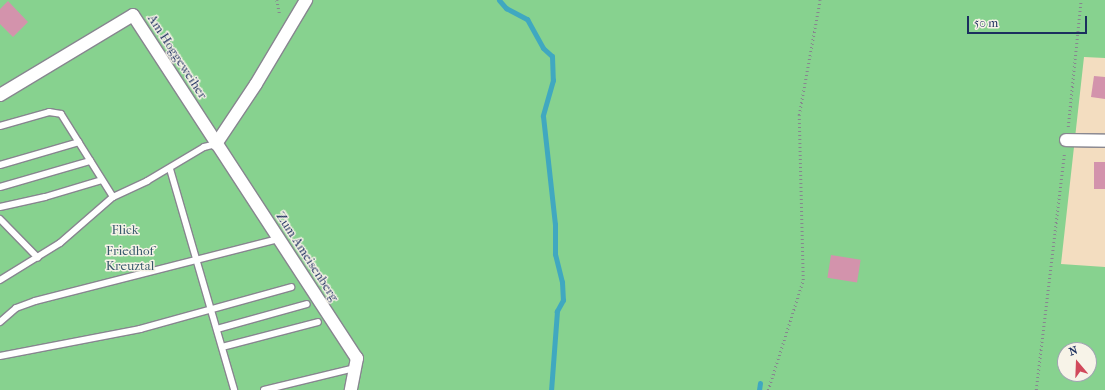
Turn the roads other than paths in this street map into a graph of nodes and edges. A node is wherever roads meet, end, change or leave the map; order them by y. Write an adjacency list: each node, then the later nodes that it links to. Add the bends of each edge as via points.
1 (306, 0): 7 (street, via 256,84)
2 (0, 95): 7 (street, Am Hoggeweiher, via 133,15)
3 (0, 126): 6 (lane, via 49,112 60,114)
4 (1066, 140): 5 (street)
5 (1105, 141)
6 (79, 142): 8 (lane); 9 (lane)
7 (216, 144): 10 (lane, via 204,147); 16 (street, Zum Ameisenberg)
8 (90, 161): 11 (lane); 12 (lane)
9 (0, 166)
10 (170, 168): 13 (lane); 18 (lane)
11 (102, 180): 13 (lane); 14 (lane, via 46,197)
12 (0, 187)
13 (113, 197): 17 (lane, via 66,238)
14 (0, 207)
15 (0, 220): 17 (lane)
16 (279, 239): 18 (lane); 28 (street, Zum Ameisenberg, via 357,358)
17 (38, 258): 19 (lane)
18 (198, 260): 22 (lane); 23 (lane, via 36,301 16,308)
19 (0, 280)
20 (291, 287): 22 (lane)
21 (307, 304): 25 (lane)
22 (212, 309): 25 (lane); 27 (lane, via 140,329)
23 (0, 322)
24 (318, 322): 26 (lane)
25 (217, 329): 26 (lane)
26 (222, 347): 29 (lane)
27 (0, 356)
28 (355, 368): 30 (lane); 31 (street, Zum Ameisenberg)
29 (234, 390)
30 (264, 390)
31 (352, 390)

